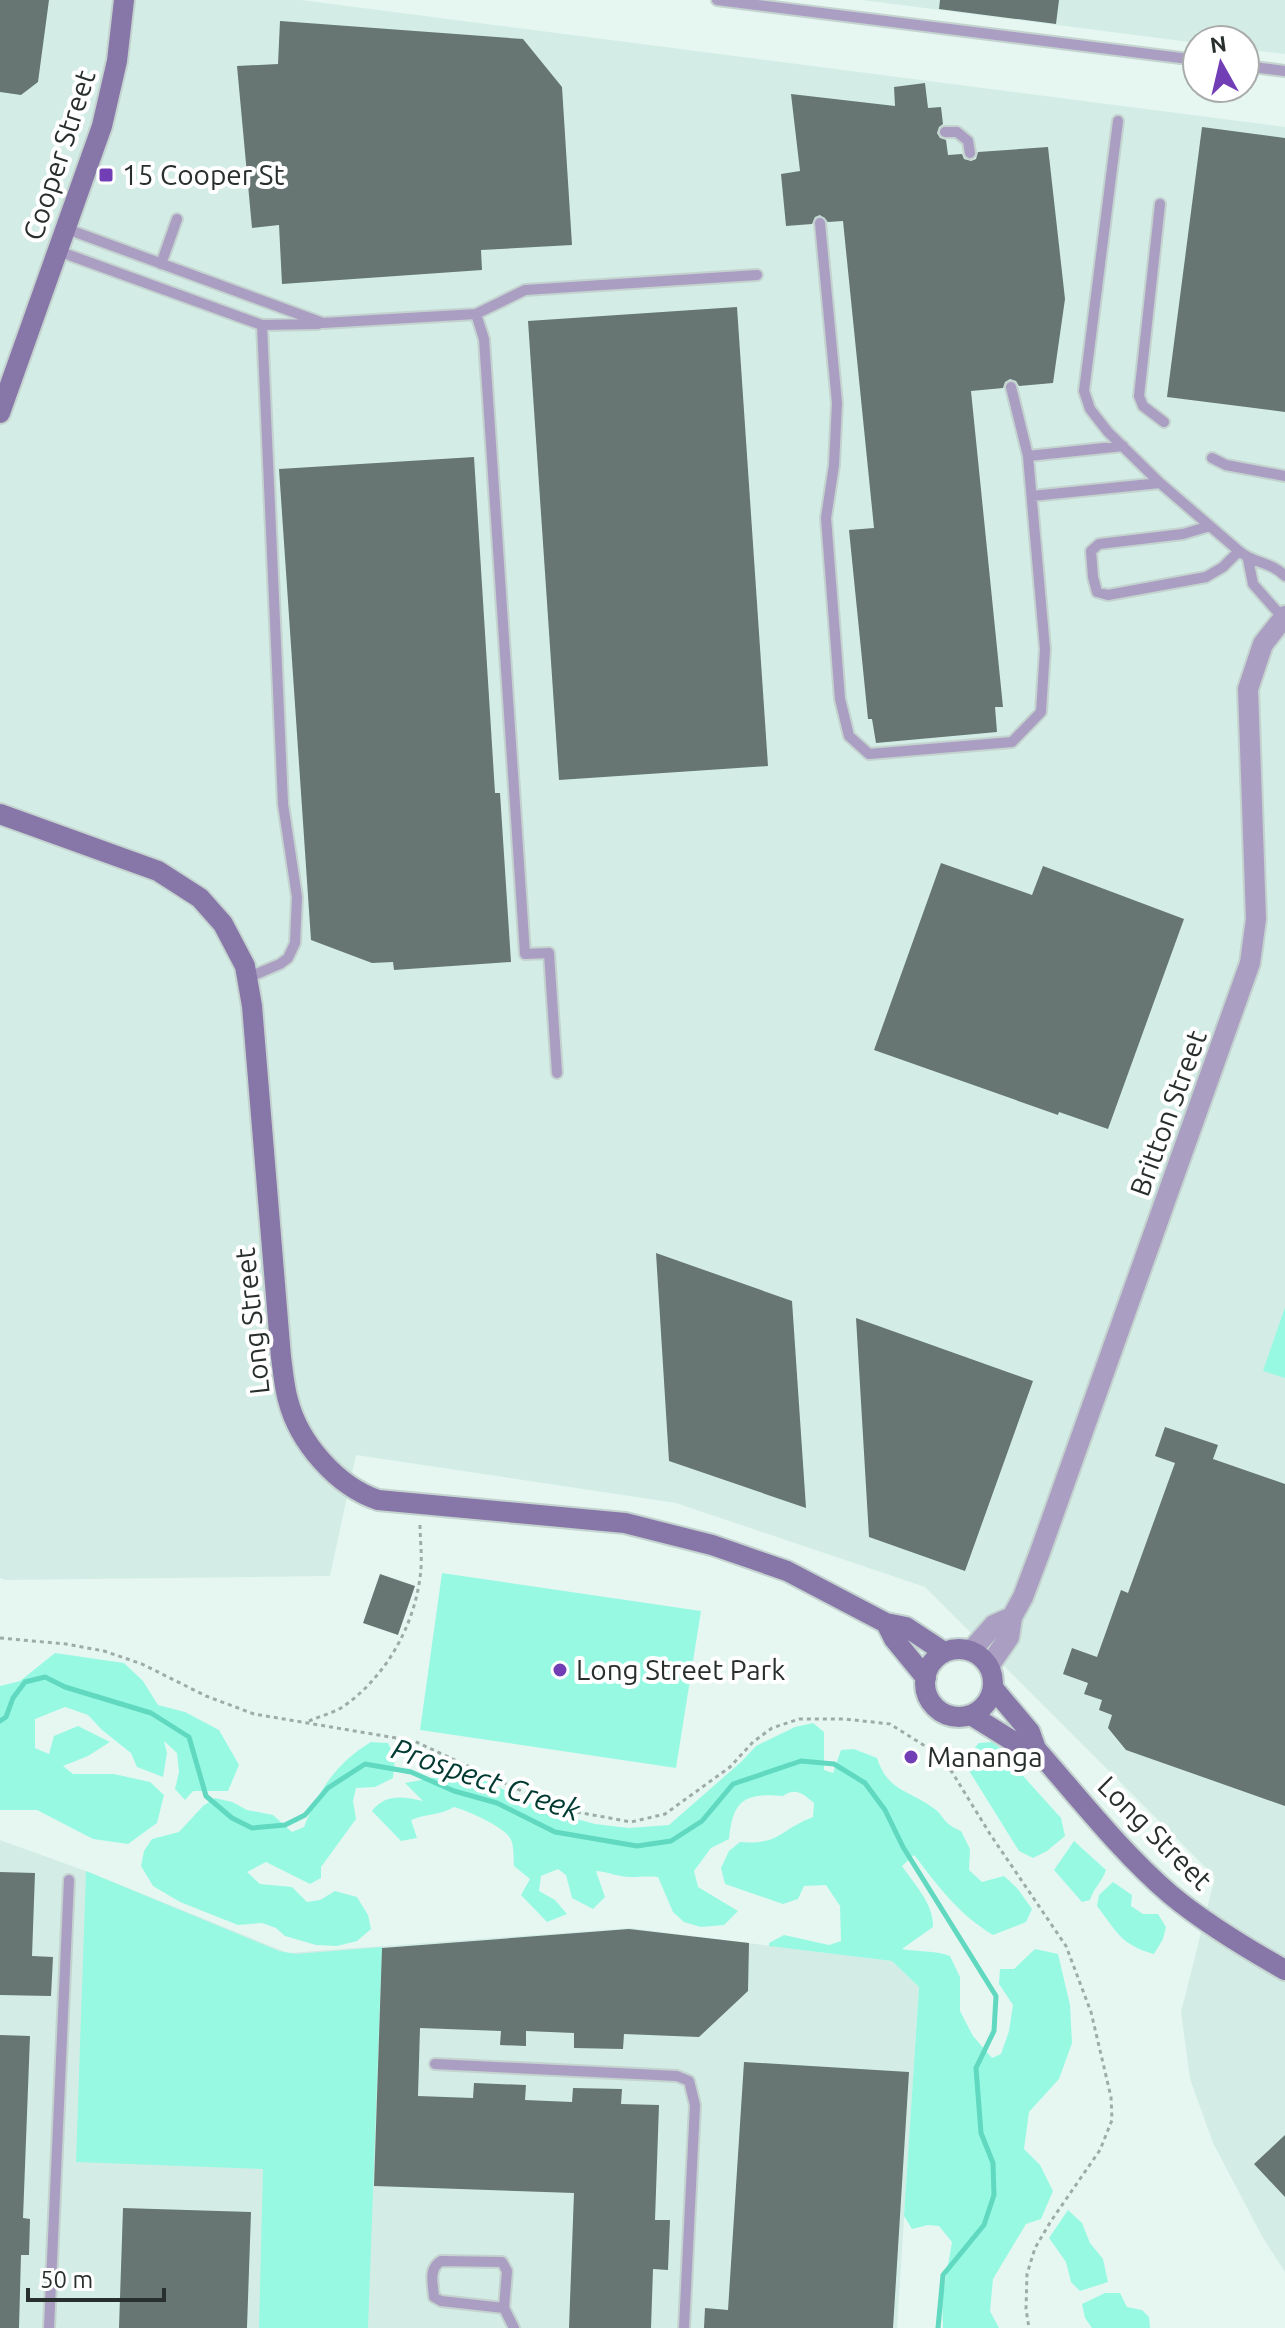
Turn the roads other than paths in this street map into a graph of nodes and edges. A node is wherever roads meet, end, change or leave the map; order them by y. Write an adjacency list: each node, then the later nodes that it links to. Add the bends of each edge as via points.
1 (124, 0): 12 (street, Cooper Street, via 113,85)
2 (717, 0): 3 (lane)
3 (1181, 58)
4 (1261, 68): 5 (lane)
5 (1285, 71)
6 (1118, 121): 22 (lane, via 1084,391 1090,409)
7 (945, 132): 8 (lane, via 957,132 968,141)
8 (970, 153)
9 (1160, 204): 21 (lane, via 1139,396 1143,406)
10 (177, 219): 14 (lane)
11 (820, 223): 27 (lane, via 837,403 826,518 840,699 849,736 869,754 1012,742 1041,712 1045,649)
12 (67, 229): 13 (street, Cooper Street); 14 (lane)
13 (58, 251): 18 (lane); 20 (street, Cooper Street)
14 (161, 264): 17 (lane)
15 (757, 275): 16 (lane, via 525,290)
16 (476, 314): 17 (lane); 35 (lane, via 484,339 525,954 549,953)
17 (323, 323): 18 (lane)
18 (262, 325): 34 (lane, via 283,804 297,897 295,943 288,958)
19 (1011, 387): 23 (lane)
20 (0, 413)
21 (1164, 422)
22 (1123, 446): 23 (lane); 26 (lane)
23 (1028, 456): 27 (lane)
24 (1212, 458): 25 (lane)
25 (1285, 476)
26 (1160, 483): 27 (lane); 28 (lane)
27 (1032, 496)
28 (1210, 526): 29 (lane); 29 (lane, via 1099,544 1091,551 1097,592 1108,595 1206,577)
29 (1239, 551): 30 (lane)
30 (1248, 559): 31 (lane, via 1274,565); 32 (lane, via 1253,584)
31 (1285, 576)
32 (1284, 617): 36 (street, Britton Street, via 1263,644 1248,689 1256,894 1250,963 1040,1552)
33 (0, 814): 34 (street, Long Street, via 158,871 200,898 223,924)
34 (247, 978): 37 (street, Long Street, via 288,1402 303,1436 328,1468 360,1494 378,1500 625,1523 712,1545 787,1571)
35 (557, 1073)
36 (1012, 1617): 38 (street, Britton Street, via 994,1625); 40 (street, Britton Street, via 1009,1637)
37 (886, 1623): 39 (street, Long Street, via 906,1627); 41 (street, Long Street)
38 (971, 1651): 39 (street); 40 (street)
39 (944, 1652): 41 (street)
40 (989, 1666): 42 (street)
41 (926, 1678): 43 (street, via 930,1701 938,1709 948,1715)
42 (993, 1688): 43 (street, via 982,1709); 44 (street, Long Street, via 1030,1732)
43 (971, 1715): 44 (street, Long Street)
44 (1036, 1749): 46 (street, Long Street, via 1172,1895)
45 (69, 1880): 49 (lane)
46 (1285, 1970)
47 (435, 2064): 51 (lane, via 677,2076 689,2081 695,2105)
48 (504, 2308): 48 (lane, via 434,2297 435,2265 502,2262 507,2271); 50 (lane)
49 (49, 2328)
50 (514, 2328)
51 (684, 2328)

